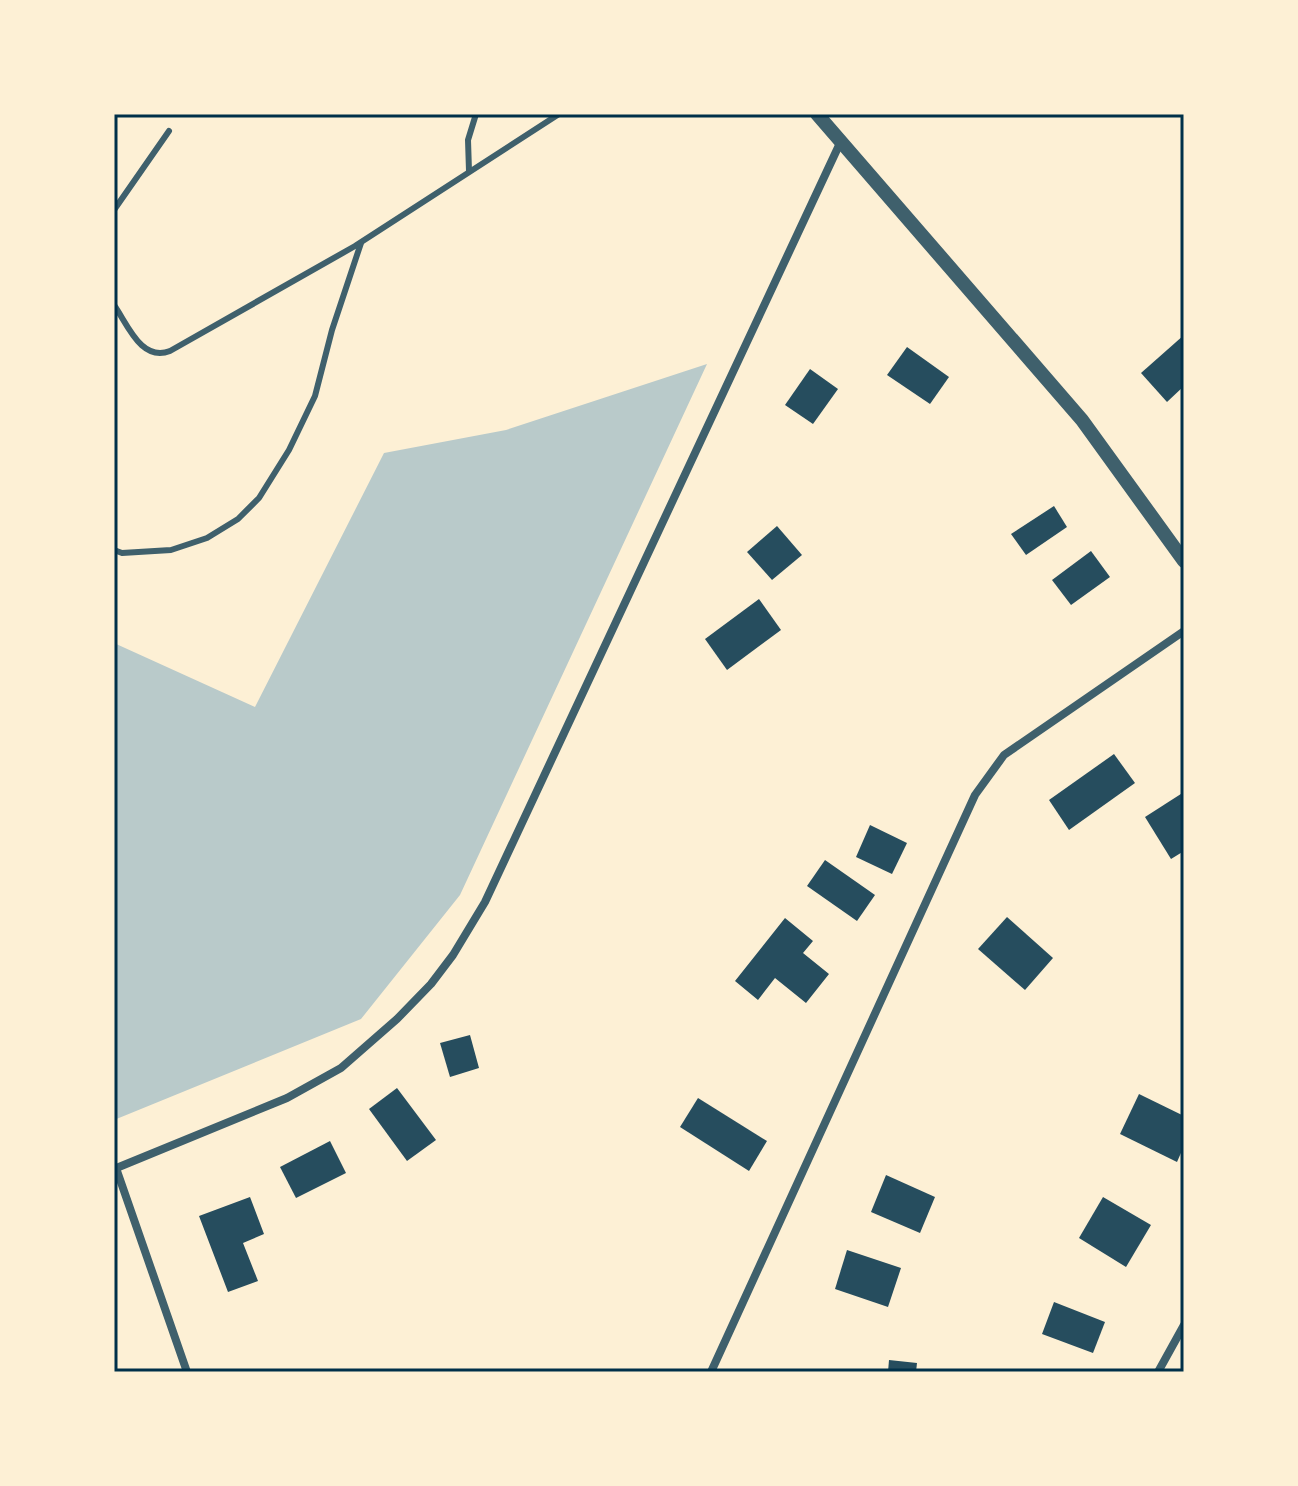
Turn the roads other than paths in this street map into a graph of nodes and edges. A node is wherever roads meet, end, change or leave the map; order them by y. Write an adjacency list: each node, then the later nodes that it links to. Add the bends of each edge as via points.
1 (476, 114): 6 (lane, via 468,140)
2 (559, 114): 6 (lane)
3 (817, 114): 5 (street)
4 (169, 131): 7 (lane)
5 (841, 140): 11 (street, via 1082,420); 13 (street, via 485,902 453,955 397,1019 341,1068 287,1098)
6 (469, 171): 8 (lane)
7 (114, 210)
8 (361, 243): 9 (lane, via 162,354 143,348); 10 (lane, via 315,396 259,498 207,538 171,550)
9 (114, 305)
10 (114, 550)
11 (1184, 561)
12 (1184, 631): 16 (street, via 1004,755 975,795)
13 (115, 1169): 15 (street)
14 (1184, 1325): 17 (street)
15 (187, 1372)
16 (711, 1372)
17 (1158, 1372)

